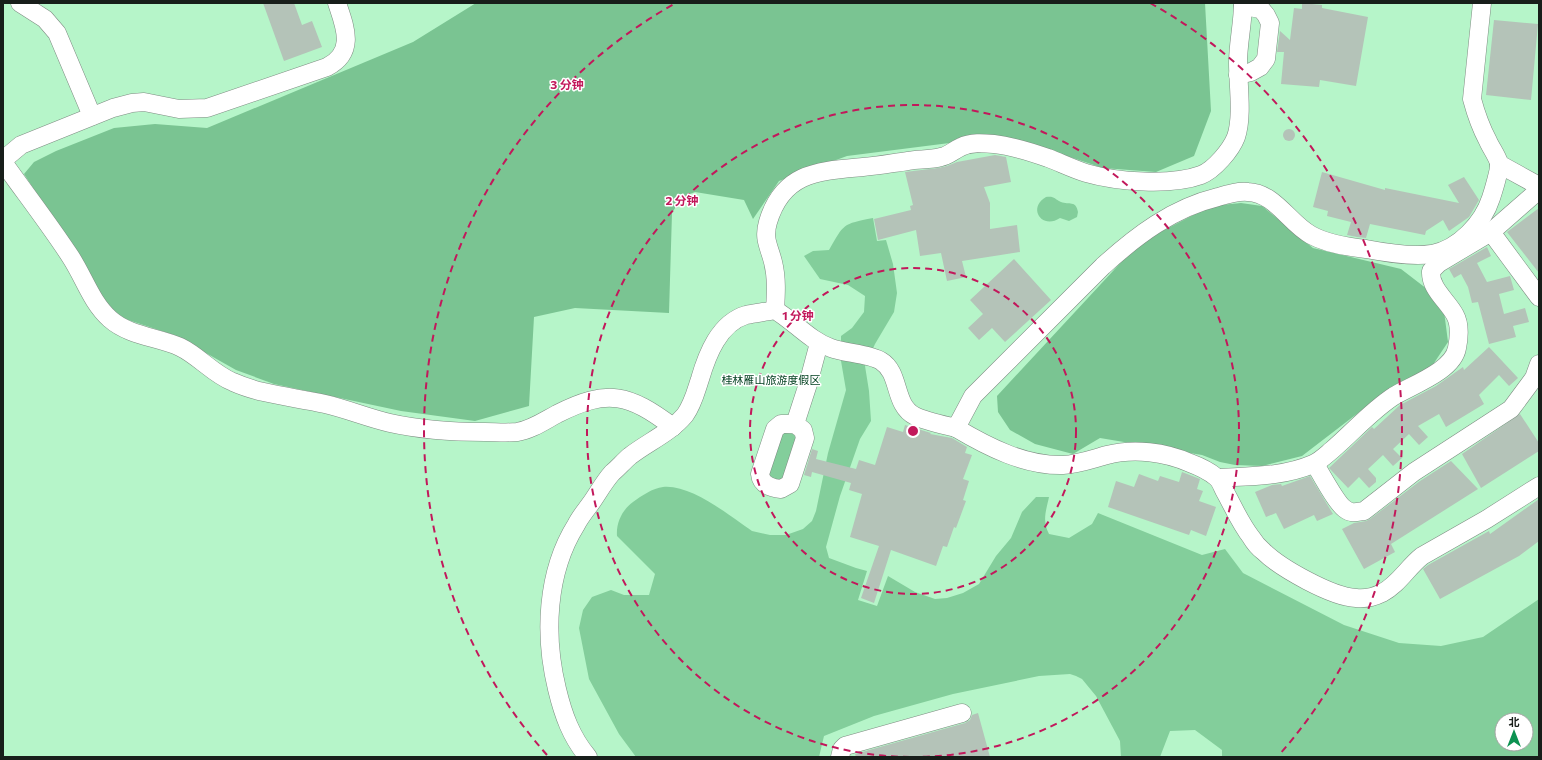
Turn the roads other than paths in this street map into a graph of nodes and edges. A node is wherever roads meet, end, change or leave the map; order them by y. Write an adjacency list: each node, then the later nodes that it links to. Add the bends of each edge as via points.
1 (20, 3): 6 (lane, via 45,19 57,33)
2 (337, 3): 6 (lane, via 347,38 340,56 327,67 199,110 144,102 132,103)
3 (1482, 3): 8 (lane, via 1472,99 1478,119)
4 (1243, 5): 5 (lane); 5 (lane, via 1261,10 1270,23 1266,59 1255,70)
5 (1238, 74): 9 (lane, via 1240,111 1236,137 1214,168)
6 (92, 116): 7 (lane, via 21,145)
7 (3, 161): 19 (lane, via 71,257 98,306 111,320 135,333 193,354 207,366 242,386 334,406 388,423 425,430 518,432 579,404 612,398 637,403)
8 (1499, 164): 10 (lane); 12 (lane, via 1490,201 1480,220 1458,242 1433,254 1382,252 1321,240 1302,230 1274,203 1257,192 1238,192)
9 (1202, 175): 12 (lane); 15 (lane, via 1161,181 1101,177 1032,152 995,144 974,144 966,145 941,157 806,176 784,192 768,223 767,246 773,262)
10 (1539, 186)
11 (1539, 190): 13 (lane)
12 (1211, 199): 20 (lane, via 1169,216 1123,248 973,396)
13 (1491, 232): 14 (lane); 21 (lane, via 1438,263 1431,271 1431,279 1457,321 1457,350 1451,361 1380,406)
14 (1539, 296)
15 (775, 310): 16 (lane); 19 (lane, via 744,316 722,331 704,364 694,401)
16 (819, 343): 18 (lane); 20 (lane, via 832,349 879,360 888,366 894,375 904,408 915,416)
17 (1539, 364): 21 (lane, via 1534,378 1511,409 1414,472 1364,511 1354,513 1345,509)
18 (795, 424)
19 (673, 427): 25 (lane, via 629,457 611,474 575,526 554,581 549,642 553,675 569,728)
20 (956, 428): 22 (lane, via 984,444 1018,458 1043,464 1063,465 1089,462 1109,455 1151,452 1190,463)
21 (1315, 464): 22 (lane, via 1287,472)
22 (1217, 478): 23 (lane, via 1243,526 1263,552 1288,570 1319,586 1356,598 1368,598 1384,592 1400,580 1416,560)
23 (1539, 486)
24 (962, 713): 26 (lane, via 845,746)
25 (588, 757)
26 (840, 757)

